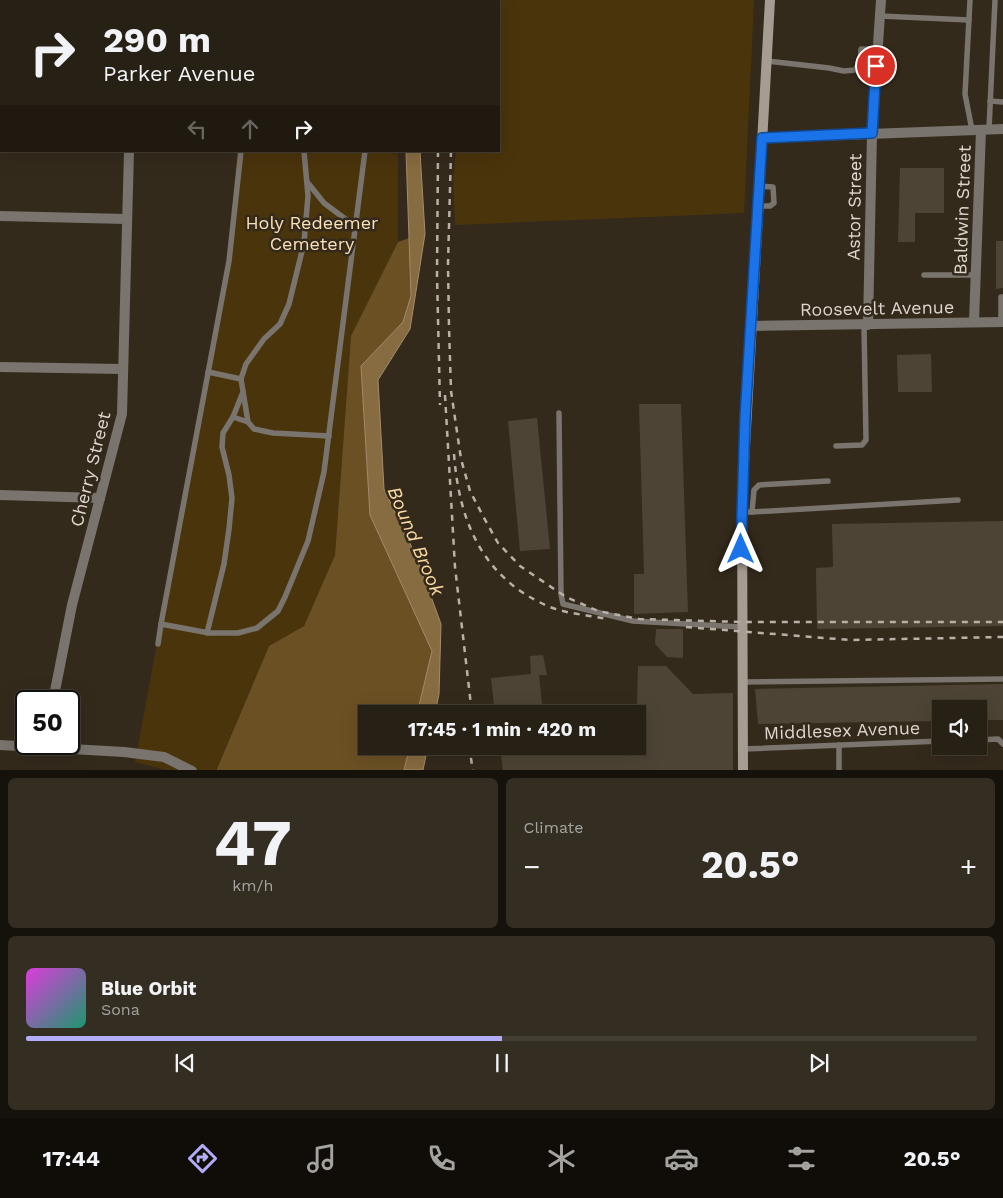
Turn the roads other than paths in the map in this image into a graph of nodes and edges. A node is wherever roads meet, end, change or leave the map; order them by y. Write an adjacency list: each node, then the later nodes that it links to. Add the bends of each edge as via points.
1 (770, 0): 8 (main road)
2 (881, 0): 5 (street, Astor Street)
3 (970, 0): 6 (lane)
4 (995, 0): 9 (lane)
5 (880, 16): 6 (lane); 7 (street, Astor Street)
6 (969, 20): 12 (lane, via 965,94)
7 (878, 50): 8 (lane, via 861,49 855,70); 13 (street, Astor Street)
8 (767, 61): 14 (main road)
9 (990, 101): 10 (lane); 12 (lane)
10 (1003, 102)
11 (1003, 129): 12 (street)
12 (981, 130): 13 (street); 26 (street, Baldwin Street)
13 (872, 133): 14 (street); 30 (street, Astor Street)
14 (762, 138): 20 (main road)
15 (129, 152): 23 (street, Cherry Street)
16 (241, 152): 34 (lane, via 229,261)
17 (304, 152): 19 (lane)
18 (365, 152): 24 (lane)
19 (308, 183): 24 (lane, via 324,203); 35 (lane, via 304,243 289,304 280,324 246,364)
20 (760, 186): 21 (main road); 21 (lane, via 773,186 775,190 774,203)
21 (759, 206): 31 (main road)
22 (0, 216): 23 (street)
23 (127, 219): 33 (street, Cherry Street)
24 (356, 227): 40 (lane)
25 (924, 275): 26 (lane)
26 (976, 276): 28 (street, Baldwin Street)
27 (1003, 297): 29 (lane)
28 (974, 322): 29 (street, Roosevelt Avenue); 30 (street, Roosevelt Avenue)
29 (1002, 322)
30 (866, 325): 31 (street, Roosevelt Avenue); 41 (lane, via 866,440 862,445)
31 (751, 326): 46 (main road)
32 (0, 367): 33 (street)
33 (122, 369): 44 (street, Cherry Street, via 122,414)
34 (208, 372): 35 (lane); 47 (lane)
35 (241, 379): 36 (lane)
36 (243, 391): 38 (lane); 39 (lane)
37 (559, 414): 48 (lane, via 563,604 633,621)
38 (233, 417): 39 (lane); 49 (lane, via 223,433 222,447 232,498 229,529)
39 (248, 422): 40 (lane, via 254,429 274,433)
40 (329, 436): 49 (lane, via 308,541 278,611 257,628 238,633)
41 (836, 446)
42 (828, 481): 46 (lane, via 759,485)
43 (0, 495): 44 (street)
44 (100, 498): 53 (street, Cherry Street, via 72,605)
45 (958, 500): 46 (lane)
46 (746, 512): 48 (main road)
47 (161, 624): 49 (lane); 50 (lane)
48 (741, 627): 52 (main road)
49 (207, 633)
50 (158, 644)
51 (1003, 679): 52 (lane)
52 (742, 682): 61 (main road)
53 (55, 690)
54 (987, 740): 56 (lane, via 998,739)
55 (932, 741): 59 (lane, Middlesex Avenue)
56 (1003, 744)
57 (0, 745): 58 (street)
58 (15, 745)
59 (839, 746): 61 (lane, Middlesex Avenue); 64 (lane)
60 (80, 748): 62 (street, via 164,757)
61 (743, 750): 63 (main road)
62 (192, 770)
63 (743, 770)
64 (839, 770)

